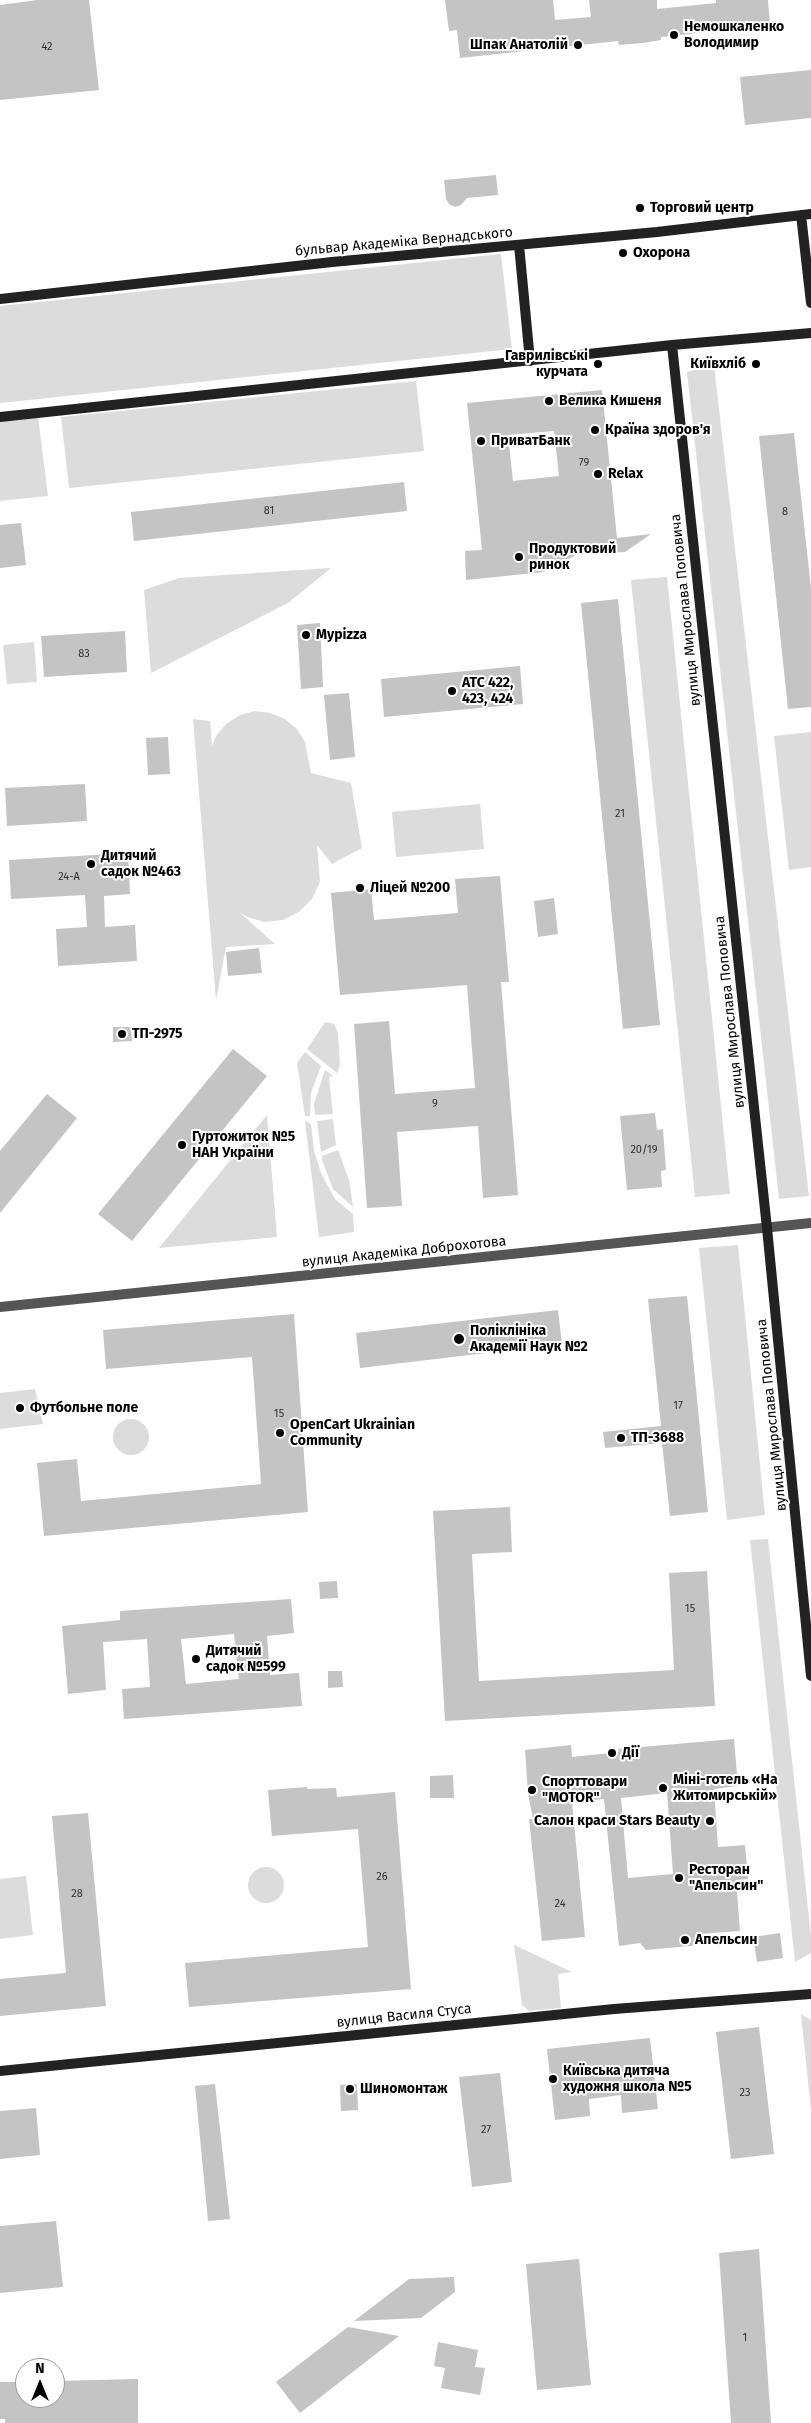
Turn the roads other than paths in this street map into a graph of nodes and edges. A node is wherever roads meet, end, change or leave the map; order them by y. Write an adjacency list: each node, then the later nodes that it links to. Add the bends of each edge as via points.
1 (806, 215): 2 (street, бульвар Академіка Вернадського); 4 (street)
2 (519, 245): 3 (street, бульвар Академіка Вернадського); 7 (street)
3 (0, 299)
4 (811, 302)
5 (811, 333): 6 (street)
6 (672, 346): 7 (street); 10 (street, вулиця Мирослава Поповича)
7 (530, 361): 8 (street)
8 (0, 417)
9 (811, 1223): 10 (street, вулиця Академіка Доброхотова)
10 (767, 1228): 11 (street, вулиця Академіка Доброхотова); 12 (street, вулиця Мирослава Поповича)
11 (0, 1307)
12 (811, 1676)
13 (811, 1994): 14 (street, вулиця Василя Стуса, via 614,2009)
14 (0, 2071)

